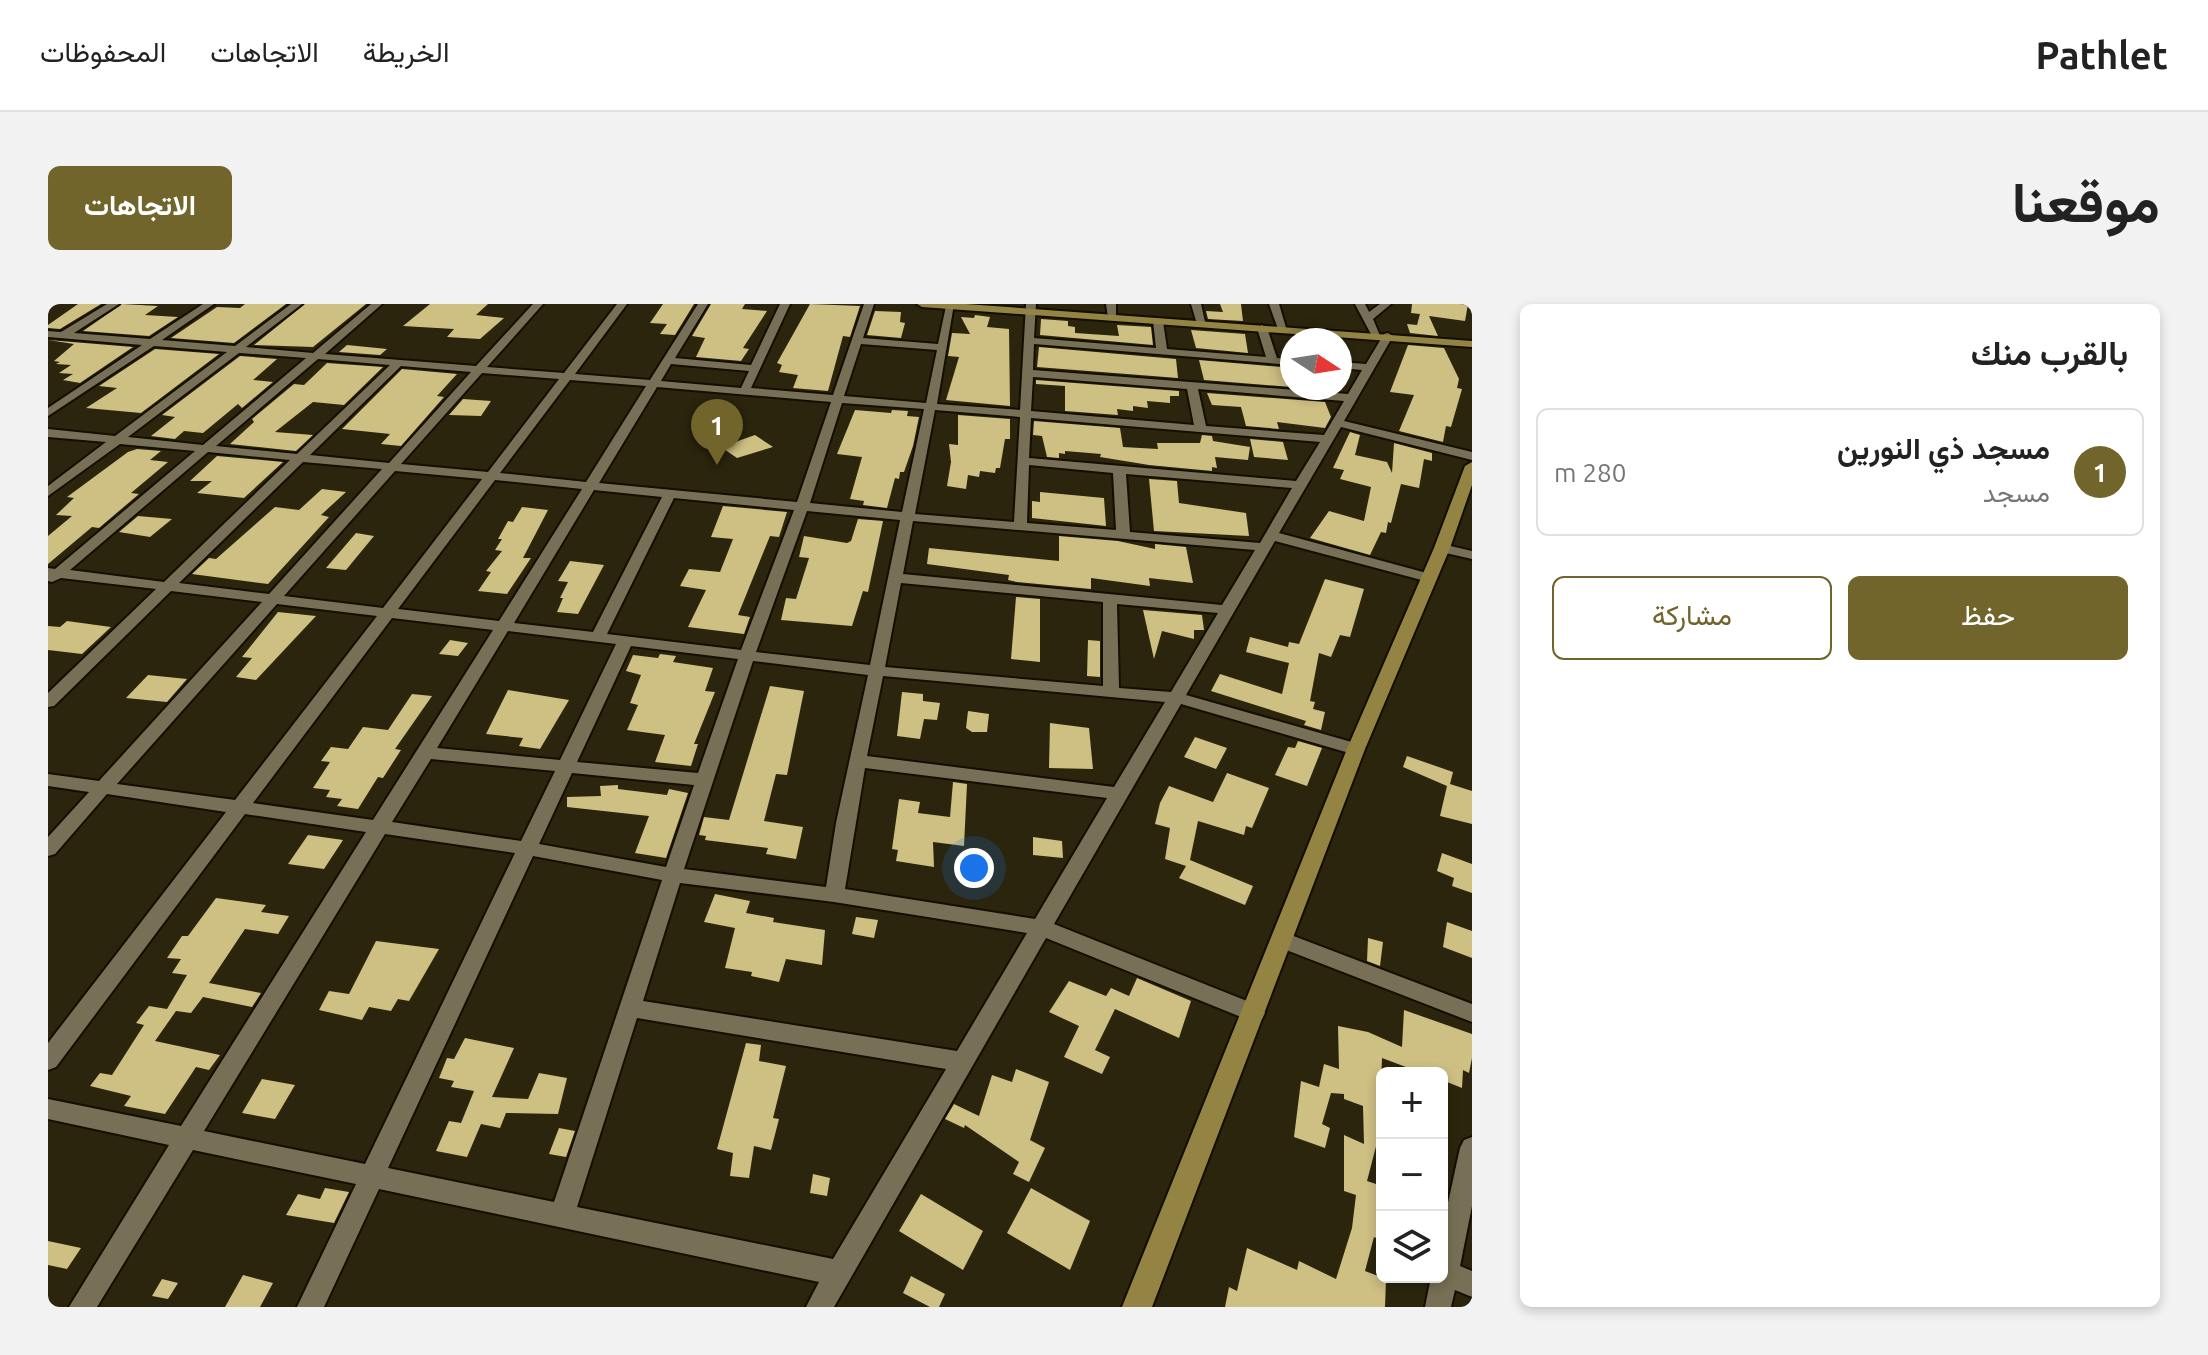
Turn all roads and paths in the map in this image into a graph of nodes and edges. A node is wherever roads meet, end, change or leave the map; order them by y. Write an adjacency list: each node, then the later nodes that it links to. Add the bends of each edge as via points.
1 (114, 304): 27 (street)
2 (209, 304): 31 (street)
3 (297, 304): 35 (street)
4 (377, 304): 37 (street)
5 (538, 304): 45 (street)
6 (622, 304): 47 (street)
7 (703, 304): 39 (street)
8 (785, 304): 43 (street)
9 (869, 304): 29 (street)
10 (922, 304): 16 (street)
11 (1111, 304): 18 (street)
12 (1196, 304): 21 (street)
13 (1274, 304): 23 (street)
14 (1360, 304): 19 (street)
15 (1386, 304): 19 (street)
16 (951, 306): 17 (street); 34 (street)
17 (1030, 308): 18 (street); 30 (street)
18 (1113, 317): 20 (street)
19 (1367, 319): 28 (street)
20 (1158, 321): 21 (street); 36 (street)
21 (1202, 324): 22 (street)
22 (1262, 328): 24 (street); 38 (street)
23 (1283, 328)
24 (1280, 329)
25 (48, 334): 27 (street)
26 (1352, 334): 28 (street)
27 (63, 335): 31 (street); 33 (street)
28 (1382, 336): 32 (street); 44 (street)
29 (857, 341): 34 (street); 52 (street)
30 (1029, 341): 36 (street); 46 (street)
31 (151, 344): 35 (street); 54 (street)
32 (1472, 344)
33 (48, 345)
34 (943, 347): 53 (street)
35 (236, 350): 37 (street); 60 (street)
36 (1162, 351): 38 (street)
37 (315, 356): 41 (street); 61 (street)
38 (1272, 360): 40 (street)
39 (668, 361): 43 (street); 48 (street)
40 (1280, 361)
41 (398, 363): 45 (street); 63 (street)
42 (1352, 366): 44 (street)
43 (755, 368): 50 (street)
44 (1371, 368): 51 (street)
45 (480, 369): 47 (street); 66 (street)
46 (1028, 373): 49 (street); 55 (street)
47 (567, 377): 48 (street); 68 (street)
48 (653, 384): 50 (street); 70 (street)
49 (1192, 386): 51 (street); 57 (street)
50 (744, 392): 52 (street)
51 (1353, 398): 56 (street)
52 (837, 400): 53 (street); 73 (street)
53 (931, 407): 55 (street); 74 (street)
54 (48, 413)
55 (1025, 415): 57 (street); 64 (street)
56 (1338, 423): 59 (street); 62 (street)
57 (1201, 429): 59 (street)
58 (48, 433): 60 (street)
59 (1325, 439): 69 (street)
60 (117, 440): 61 (street); 71 (street)
61 (207, 449): 63 (street); 80 (street)
62 (1472, 456)
63 (303, 457): 66 (street); 83 (street)
64 (1023, 461): 67 (street); 75 (street)
65 (1472, 466): 78 (street)
66 (392, 467): 68 (street); 84 (street)
67 (1119, 469): 69 (street); 76 (street)
68 (492, 477): 70 (street); 87 (street)
69 (1299, 485): 77 (street)
70 (591, 487): 72 (street); 88 (street)
71 (48, 492)
72 (669, 495): 73 (street); 89 (street)
73 (802, 507): 74 (street); 91 (street)
74 (909, 517): 75 (street); 81 (street)
75 (1020, 526): 76 (street)
76 (1123, 535): 77 (street)
77 (1266, 541): 82 (street); 86 (street)
78 (1442, 548): 79 (street); 82 (street)
79 (1472, 555)
80 (51, 575): 83 (street)
81 (897, 578): 85 (street); 92 (street)
82 (1429, 578): 96 (street)
83 (165, 585): 84 (street); 95 (street)
84 (273, 599): 87 (street); 102 (street)
85 (1110, 599): 86 (street); 93 (street)
86 (1227, 610): 94 (street)
87 (389, 613): 88 (street); 104 (street)
88 (503, 626): 89 (street); 97 (street)
89 (598, 638): 90 (street)
90 (626, 640): 91 (street); 99 (street)
91 (747, 655): 92 (street); 101 (street)
92 (878, 671): 93 (street); 98 (street)
93 (1111, 692): 94 (street)
94 (1178, 698): 96 (street); 103 (street)
95 (48, 702)
96 (1356, 749): 111 (street)
97 (426, 753): 99 (street); 105 (street)
98 (859, 761): 103 (street); 109 (street)
99 (568, 768): 101 (street); 106 (street)
100 (48, 780): 102 (street)
101 (705, 780): 108 (street)
102 (104, 788): 104 (street); 107 (street)
103 (1120, 794): 110 (street)
104 (242, 808): 105 (street); 115 (street)
105 (378, 827): 106 (street); 118 (street)
106 (526, 848): 108 (street); 120 (street)
107 (48, 849)
108 (673, 875): 109 (street); 112 (street)
109 (834, 895): 110 (street)
110 (1042, 928): 113 (street); 116 (street)
111 (1283, 940): 113 (street); 114 (street)
112 (629, 1008): 116 (street); 121 (street)
113 (1254, 1013): 130 (street)
114 (1472, 1013)
115 (48, 1060)
116 (965, 1062): 123 (street)
117 (48, 1109): 118 (street)
118 (186, 1138): 120 (street); 128 (street)
119 (1472, 1148): 122 (street)
120 (374, 1177): 121 (street); 129 (street)
121 (563, 1213): 123 (street)
122 (1448, 1263)
123 (838, 1273): 127 (street)
124 (1448, 1274): 126 (street)
125 (1444, 1283): 131 (street)
126 (1472, 1284)
127 (824, 1305)
128 (82, 1307)
129 (310, 1307)
130 (1137, 1307)
131 (1438, 1307)

